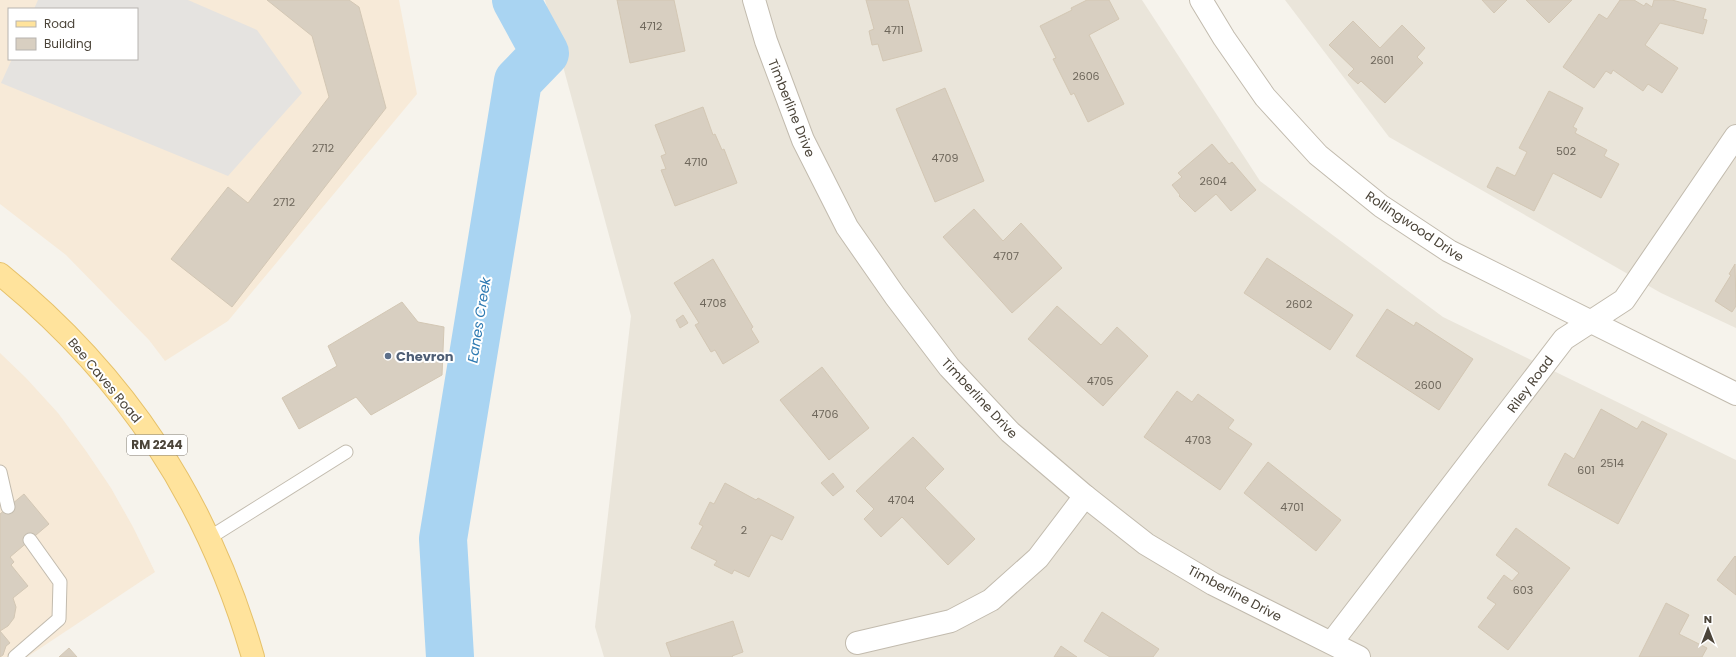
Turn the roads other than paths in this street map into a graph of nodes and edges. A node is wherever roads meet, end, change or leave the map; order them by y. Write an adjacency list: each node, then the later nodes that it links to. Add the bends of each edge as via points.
1 (754, 0): 9 (street, Timberline Drive, via 766,41 803,140 847,227 949,367 1010,432)
2 (1201, 0): 5 (street, Rollingwood Drive, via 1265,97 1318,155 1381,206 1449,251)
3 (1736, 136): 5 (street, Riley Road, via 1624,300)
4 (0, 274): 11 (main road, Bee Caves Road / RM 2244, via 72,338 121,396 164,456)
5 (1590, 322): 6 (street, Rollingwood Drive); 13 (street, Riley Road, via 1564,339)
6 (1736, 394)
7 (346, 452): 11 (lane)
8 (0, 472): 10 (lane)
9 (1085, 496): 13 (street, Timberline Drive, via 1146,544 1213,584); 14 (street, via 1038,558 991,600 951,621)
10 (8, 507)
11 (209, 538): 16 (main road, Bee Caves Road / RM 2244, via 238,608)
12 (30, 540): 15 (lane, via 60,582 59,619)
13 (1332, 642): 17 (street, Timberline Drive)
14 (856, 643)
15 (15, 657)
16 (253, 657)
17 (1359, 657)

